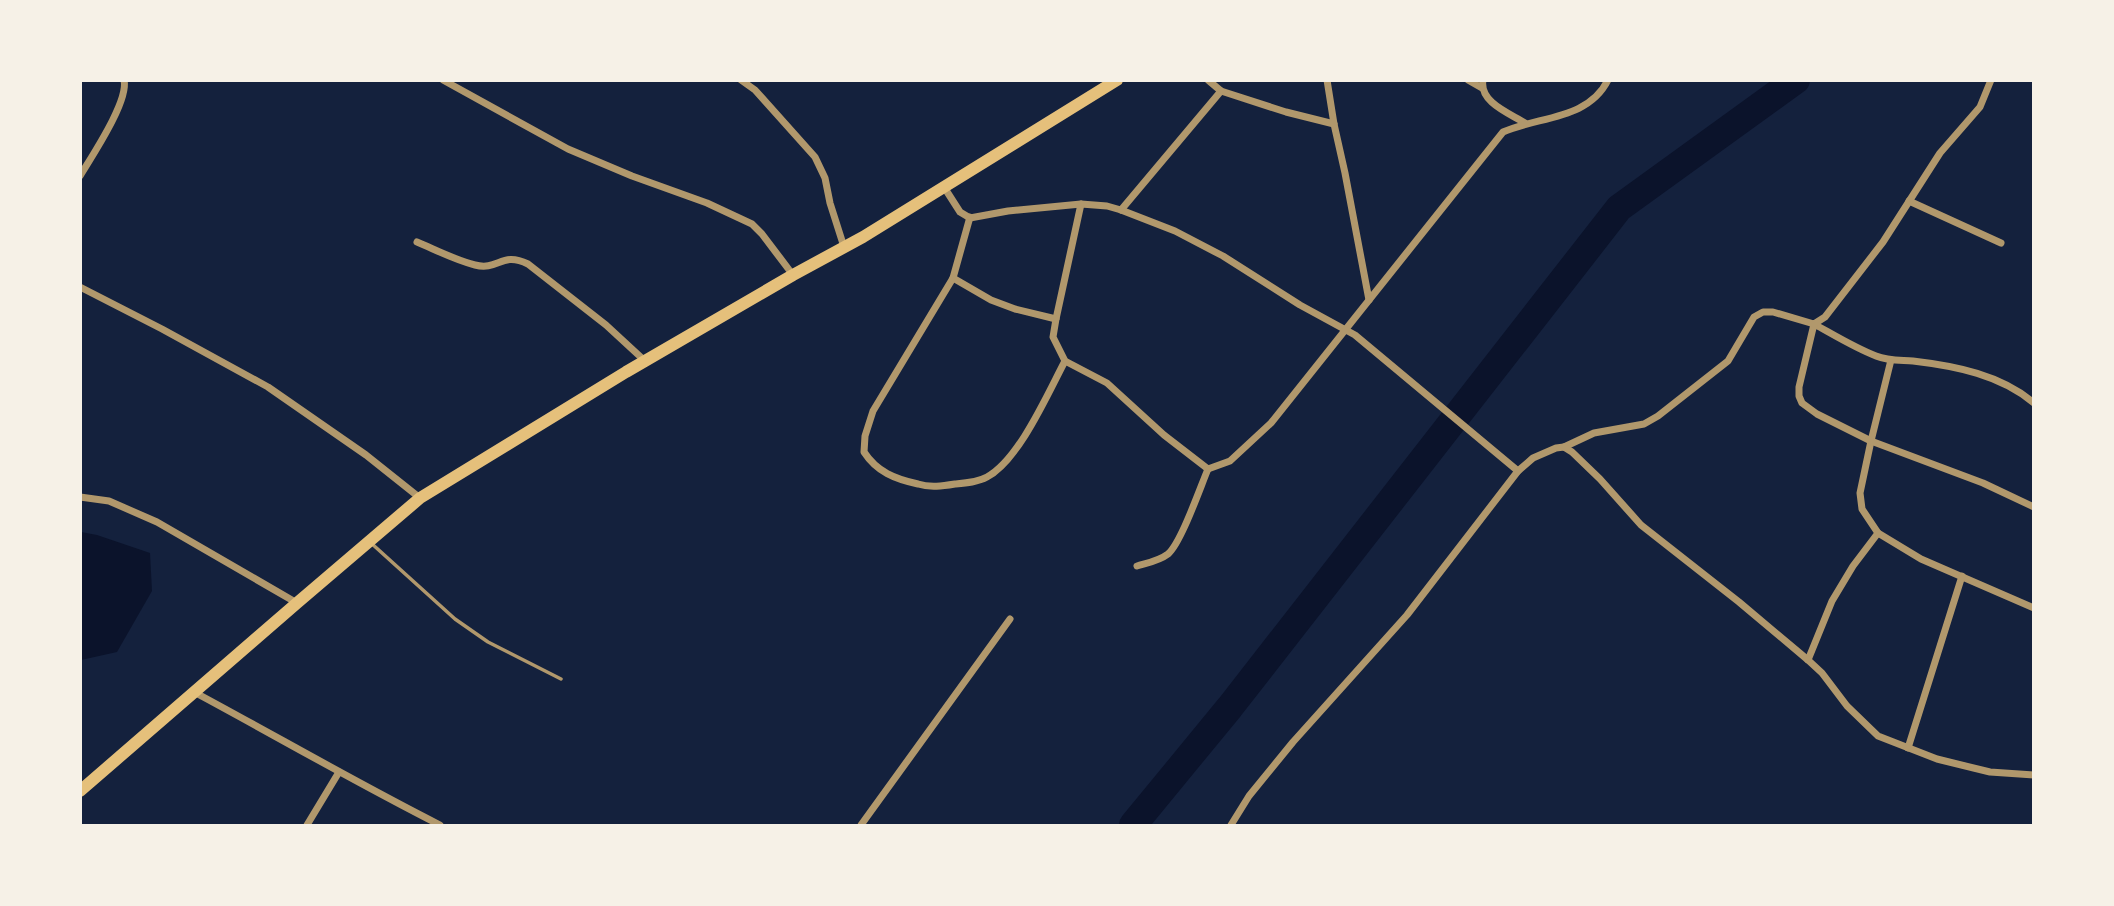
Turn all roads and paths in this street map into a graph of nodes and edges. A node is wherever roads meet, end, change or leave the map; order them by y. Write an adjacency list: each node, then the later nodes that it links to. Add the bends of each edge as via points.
1 (124, 80): 16 (street, via 122,103)
2 (443, 80): 25 (street, via 568,149 752,224)
3 (741, 80): 12 (street)
4 (759, 80): 12 (street)
5 (1117, 80): 17 (main road)
6 (1208, 80): 13 (street)
7 (1327, 80): 14 (street)
8 (1468, 80): 11 (street)
9 (1608, 80): 15 (street, via 1590,103)
10 (1991, 80): 18 (street, via 1980,107 1940,153)
11 (1483, 84): 15 (street, via 1489,100)
12 (755, 90): 24 (street, via 815,157)
13 (1221, 91): 14 (street); 20 (street)
14 (1334, 124): 28 (street)
15 (1525, 124): 28 (street, via 1503,132)
16 (80, 176)
17 (944, 187): 21 (street, via 960,212); 24 (main road)
18 (1909, 201): 23 (street); 30 (street, via 1883,242 1825,317)
19 (1081, 204): 20 (street); 21 (street); 29 (street)
20 (1121, 210): 31 (street, via 1175,231)
21 (970, 217): 26 (street)
22 (417, 242): 33 (street, via 476,265 508,258 528,264)
23 (2001, 243)
24 (844, 247): 25 (main road)
25 (793, 275): 33 (main road)
26 (953, 278): 29 (street, via 991,300); 34 (street, via 873,411 864,452 872,464 888,475 927,487 987,477 1006,462)
27 (80, 287): 41 (street, via 268,387)
28 (1369, 300): 31 (street)
29 (1056, 319): 34 (street, via 1053,337)
30 (1814, 324): 32 (street); 36 (street, via 1799,396 1810,409); 37 (street, via 1773,312 1754,317 1728,361 1658,416 1644,424 1594,433)
31 (1344, 329): 38 (street, via 1271,423 1230,461); 39 (street)
32 (1891, 360): 35 (street, via 1989,377); 36 (street)
33 (645, 361): 41 (main road)
34 (1065, 361): 38 (street, via 1107,383)
35 (2034, 404)
36 (1871, 441): 42 (street); 43 (street, via 1860,493 1862,509)
37 (1564, 447): 39 (street, via 1533,458); 50 (street, via 1641,525)
38 (1208, 469): 45 (street, via 1170,553)
39 (1518, 471): 60 (street, via 1408,615 1293,743)
40 (80, 497): 47 (street, via 109,501 156,522)
41 (420, 498): 44 (main road)
42 (2034, 507)
43 (1878, 533): 46 (street, via 1921,559); 50 (street, via 1832,601)
44 (369, 541): 47 (main road); 51 (lane, via 455,619 488,642)
45 (1137, 566)
46 (1962, 576): 48 (street); 53 (street)
47 (296, 603): 52 (main road)
48 (2034, 608)
49 (1010, 619): 59 (street)
50 (1808, 660): 53 (street, via 1878,736)
51 (561, 679)
52 (194, 692): 54 (street); 56 (main road)
53 (1908, 748): 55 (street, via 1990,772)
54 (339, 772): 57 (street); 58 (street)
55 (2034, 775)
56 (80, 791)
57 (307, 825)
58 (440, 825)
59 (861, 825)
60 (1231, 825)

